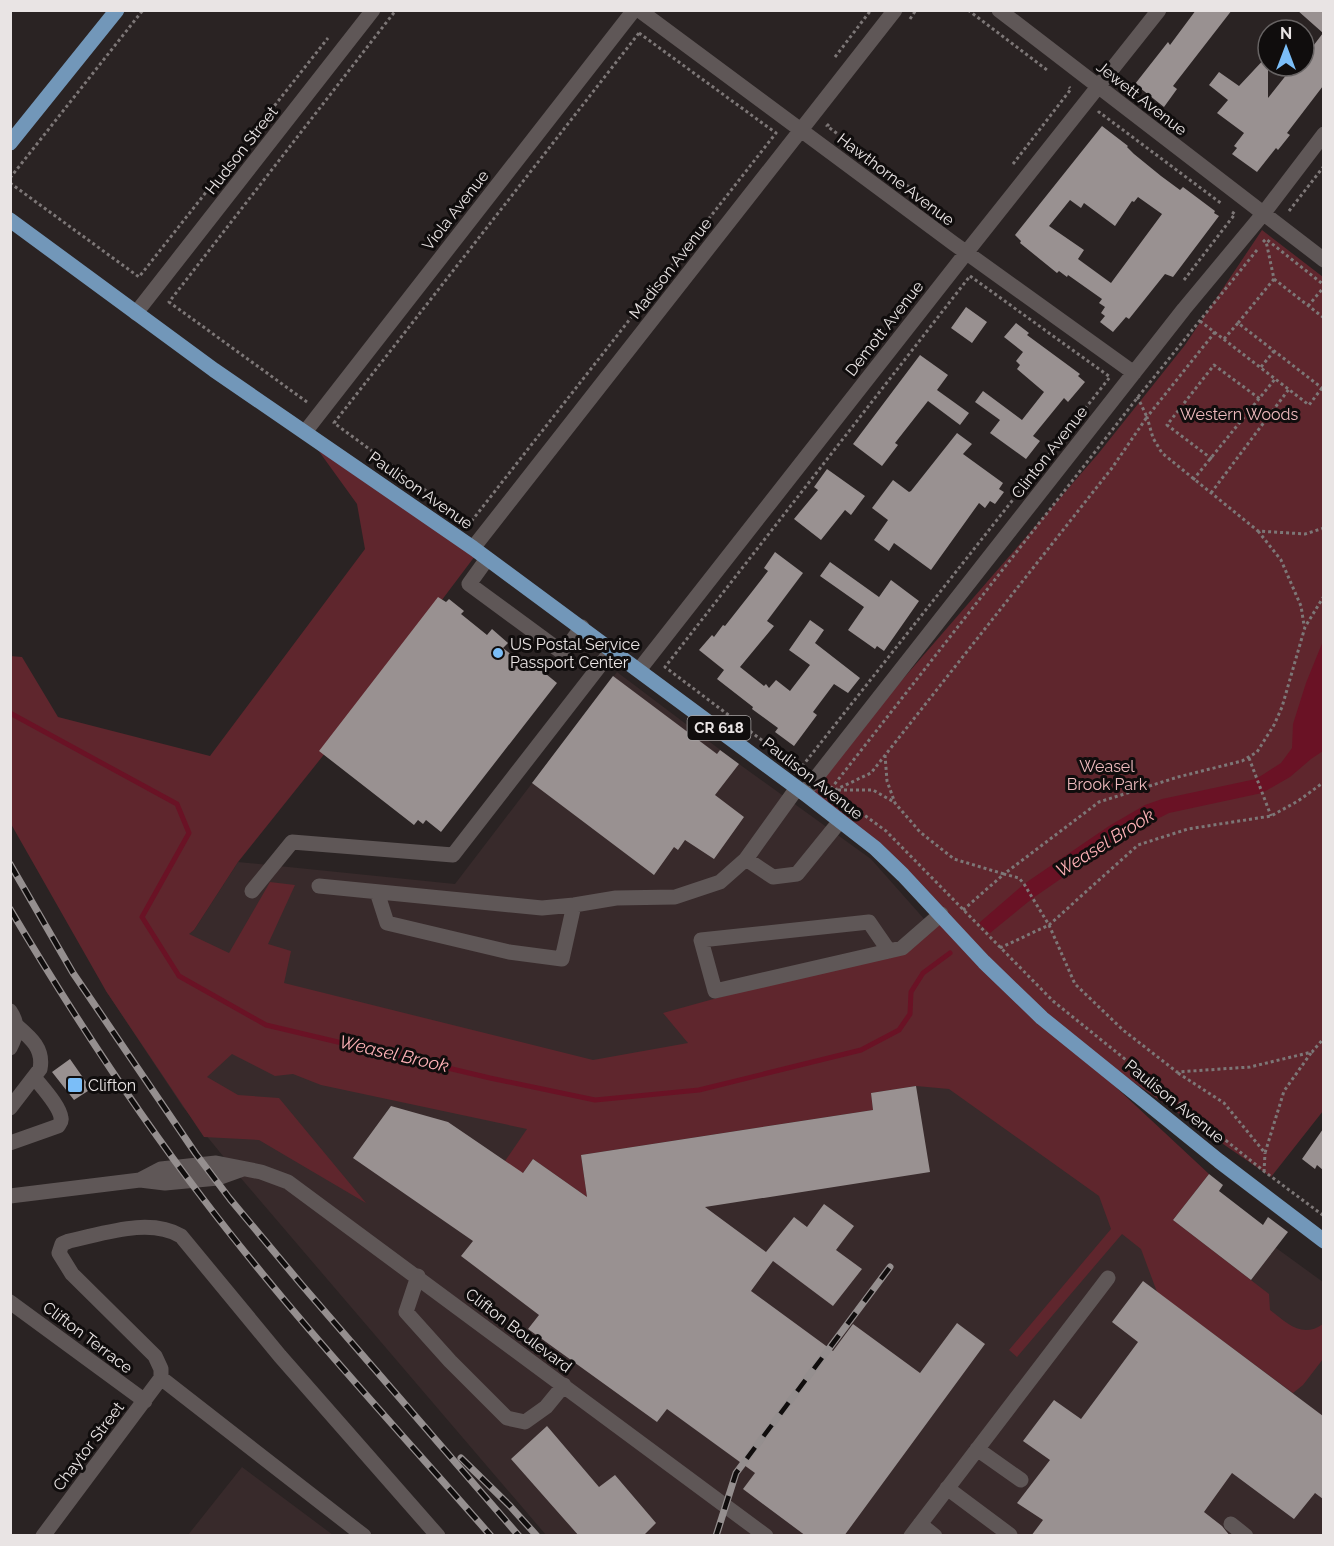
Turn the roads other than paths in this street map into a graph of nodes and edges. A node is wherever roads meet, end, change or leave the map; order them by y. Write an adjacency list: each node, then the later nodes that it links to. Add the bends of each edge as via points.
1 (117, 10): 11 (main road)
2 (373, 10): 16 (street, Hudson Street)
3 (634, 10): 18 (street, Viola Avenue)
4 (639, 10): 9 (street, Hawthorne Avenue)
5 (896, 10): 9 (street, Madison Avenue)
6 (999, 10): 8 (street, Jewett Avenue)
7 (1159, 10): 8 (street, Demott Avenue)
8 (1099, 88): 12 (street, Jewett Avenue); 14 (street, Demott Avenue)
9 (801, 130): 14 (street, Hawthorne Avenue); 19 (street, Madison Avenue)
10 (1323, 134): 12 (street, Clinton Avenue)
11 (10, 143)
12 (1263, 214): 15 (street, Jewett Avenue); 17 (street, Clinton Avenue)
13 (10, 220): 16 (main road, Paulison Avenue / CR 618)
14 (966, 253): 17 (street, Hawthorne Avenue); 23 (street, Demott Avenue)
15 (1323, 260)
16 (136, 313): 18 (main road, Paulison Avenue / CR 618)
17 (1134, 373): 24 (street, Clinton Avenue)
18 (305, 432): 19 (main road, Paulison Avenue / CR 618)
19 (473, 548): 20 (main road, Paulison Avenue / CR 618)
20 (487, 559): 21 (main road, Paulison Avenue / CR 618); 21 (street, via 469,584 563,653)
21 (582, 627): 22 (main road, Paulison Avenue / CR 618)
22 (612, 650): 23 (main road, Paulison Avenue / CR 618); 28 (street, via 453,855 292,842)
23 (639, 670): 24 (main road, Paulison Avenue / CR 618)
24 (801, 790): 25 (main road, Paulison Avenue / CR 618); 26 (street, Clinton Avenue)
25 (840, 821): 26 (street, via 797,874 773,877); 31 (main road, Paulison Avenue / CR 618, via 875,848)
26 (746, 859): 30 (street, Clinton Avenue, via 720,882 675,897 616,898)
27 (319, 886): 29 (street, Clinton Avenue)
28 (252, 891)
29 (377, 892): 30 (street, Clinton Avenue, via 542,908); 30 (street, via 387,923 510,952 562,959)
30 (574, 905)
31 (941, 914): 32 (street, via 902,948); 40 (main road, Paulison Avenue / CR 618, via 1042,1018)
32 (889, 951): 32 (street, via 869,922 701,940 715,990)
33 (10, 1011): 34 (street)
34 (17, 1026): 35 (street); 36 (street, via 34,1040 38,1049 41,1063)
35 (10, 1047)
36 (34, 1077): 37 (street); 38 (street, via 57,1109 61,1122)
37 (10, 1108)
38 (10, 1143)
39 (10, 1196): 41 (street, Clifton Boulevard, via 140,1180 161,1169 216,1163 288,1182)
40 (1323, 1241)
41 (418, 1276): 45 (street, Clifton Boulevard); 45 (street, via 406,1312 507,1418 525,1422 546,1407)
42 (1108, 1278): 47 (street)
43 (10, 1302): 46 (street, Clifton Terrace)
44 (161, 1378): 46 (street, Chaytor Street); 54 (street); 55 (street, via 155,1356 72,1274 60,1253 62,1244 133,1228 160,1228 181,1236)
45 (564, 1385): 56 (street, Clifton Boulevard)
46 (145, 1401): 53 (street, Chaytor Street)
47 (977, 1449): 48 (street); 49 (street)
48 (1021, 1480)
49 (947, 1488): 51 (street); 52 (street)
50 (1231, 1524): 58 (street)
51 (916, 1530): 57 (street)
52 (1010, 1535)
53 (43, 1536)
54 (364, 1536)
55 (438, 1536)
56 (766, 1536)
57 (935, 1536)
58 (1246, 1536)

